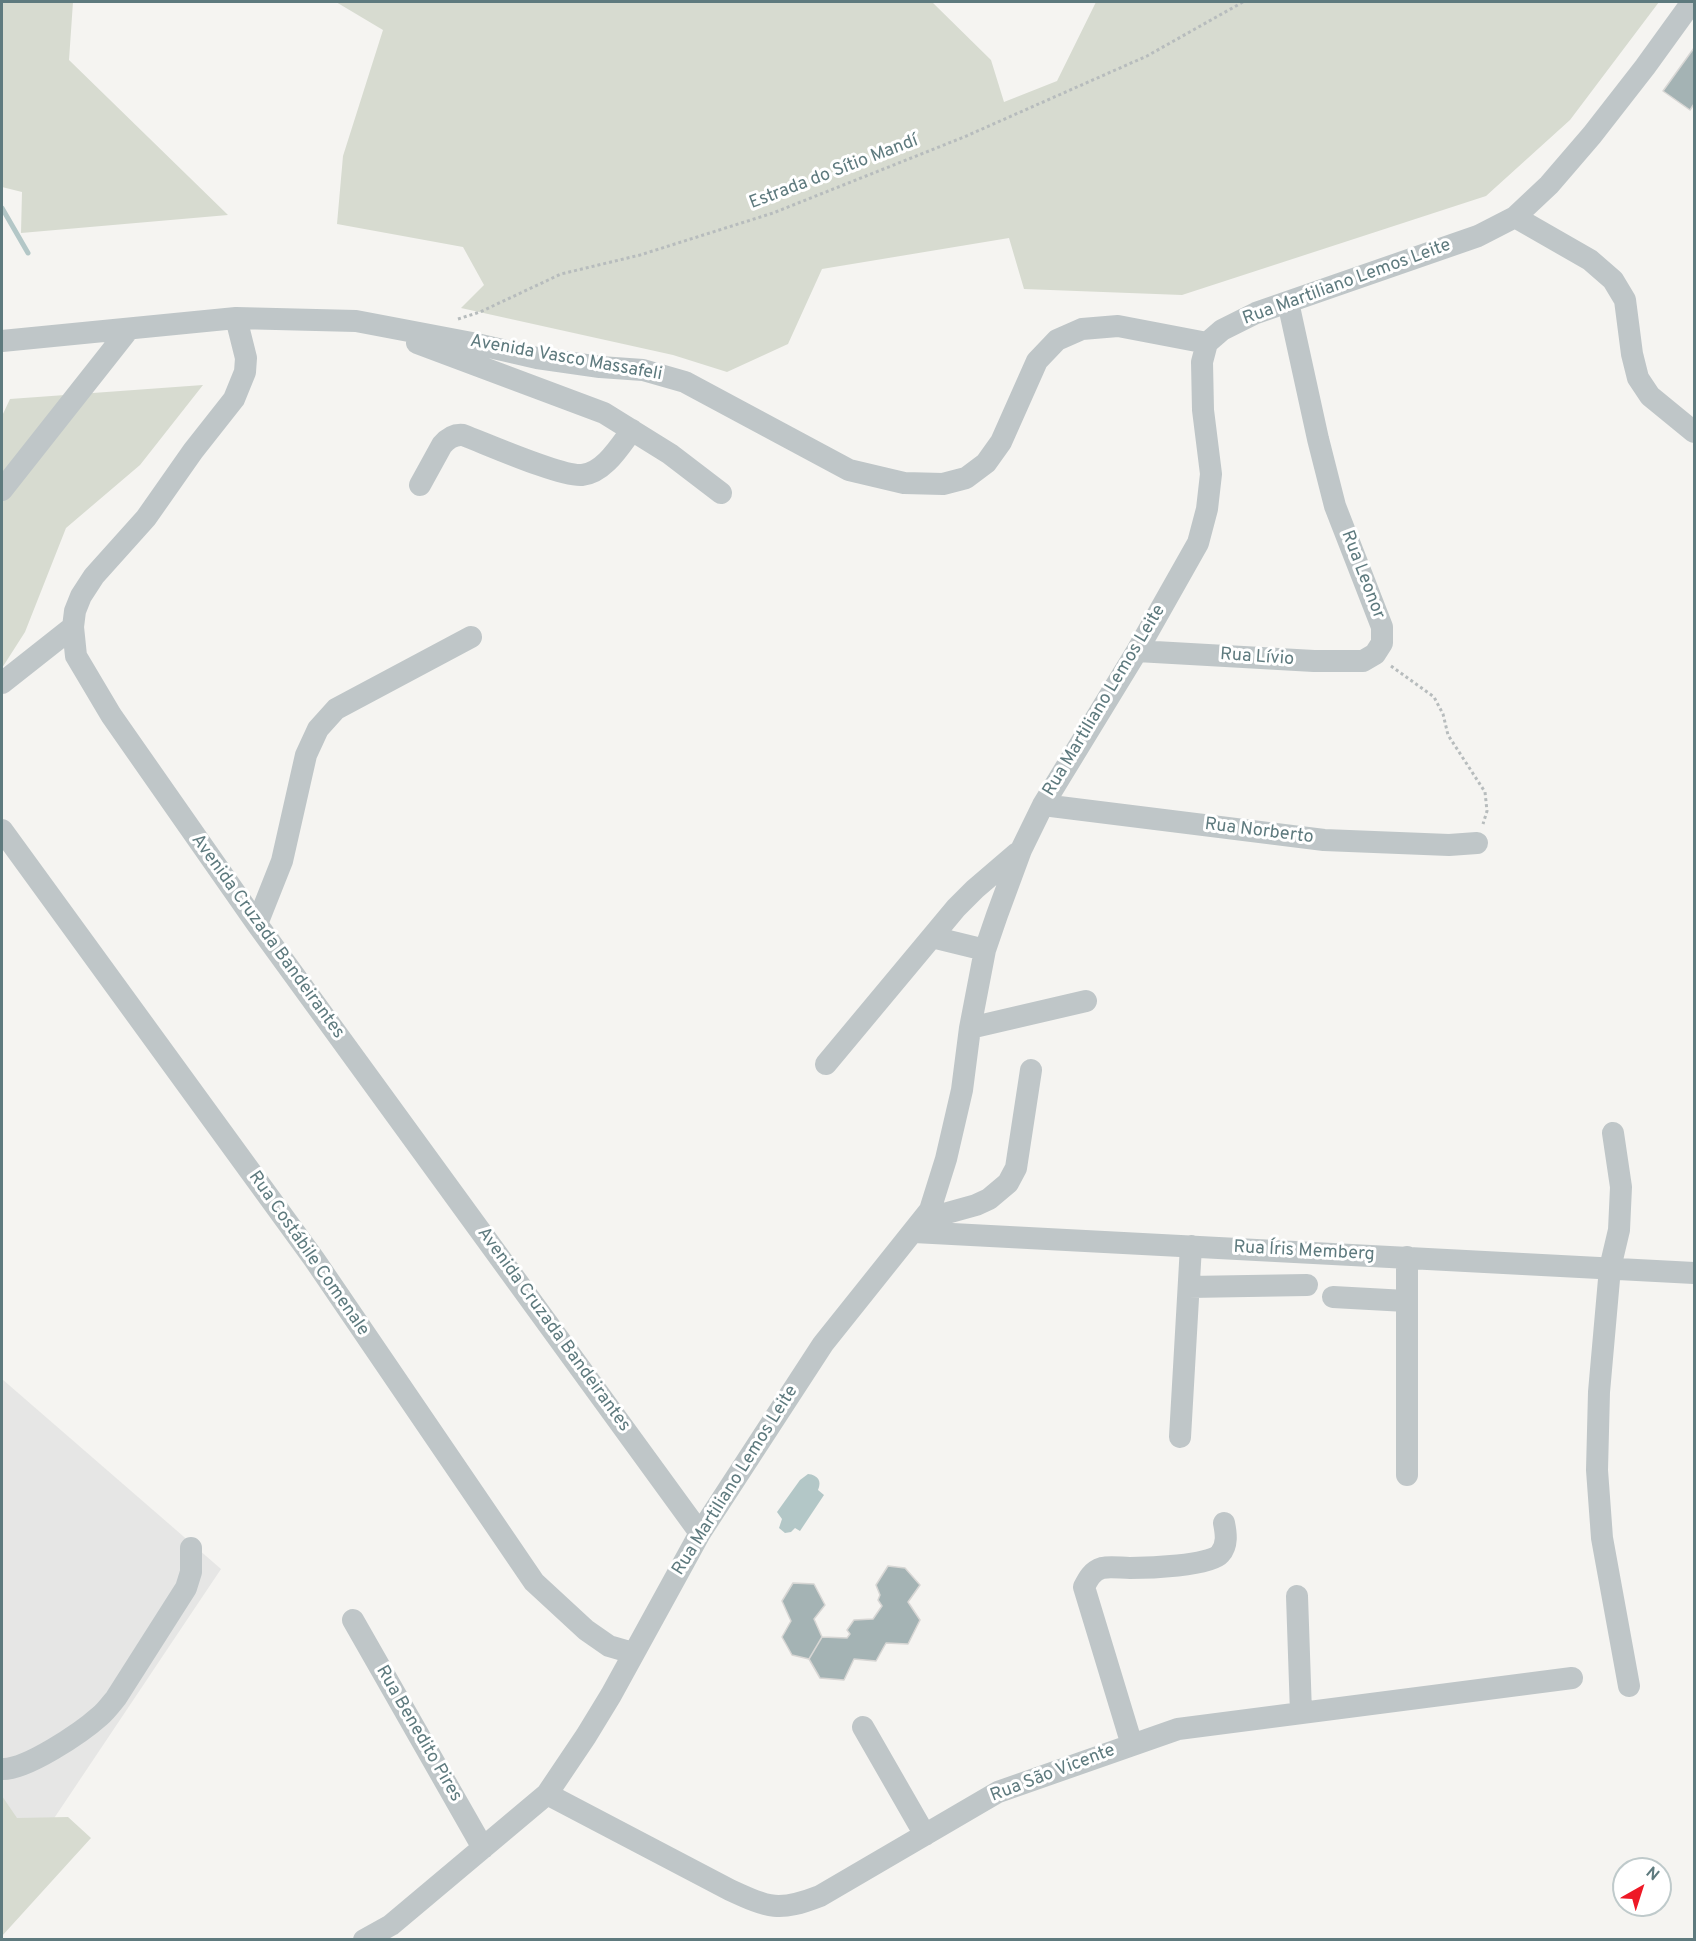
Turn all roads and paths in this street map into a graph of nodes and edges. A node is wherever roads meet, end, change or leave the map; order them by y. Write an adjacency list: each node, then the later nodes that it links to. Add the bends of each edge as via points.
1 (1243, 2): 7 (path, Estrada do Sítio Mandí, via 1147,56 964,137 773,213 640,255 561,274)
2 (1692, 2): 3 (street, Rua Martiliano Lemos Leite, via 1585,144 1550,185)
3 (1515, 217): 4 (street, Rua Martiliano Lemos Leite, via 1478,236); 12 (street, via 1590,260 1613,280 1625,300 1638,378 1650,396)
4 (1288, 302): 10 (street, Rua Martiliano Lemos Leite, via 1239,321); 19 (street, Rua Leonor, via 1335,506 1382,627 1382,643)
5 (236, 318): 6 (street, Avenida Vasco Massafeli); 8 (street, Avenida Vasco Massafeli); 16 (street, Avenida Cruzada Bandeirantes, via 246,358 234,399 146,518 94,576 81,596)
6 (356, 321): 10 (street, Avenida Vasco Massafeli, via 537,358 643,370 684,382 849,470 904,483 943,484 966,478 986,463 1001,442 1037,361 1057,340 1082,329 1118,326); 11 (street, via 604,413)
7 (450, 322)
8 (129, 329): 9 (street, Avenida Vasco Massafeli); 14 (street)
9 (2, 341)
10 (1207, 343): 18 (street, Rua Martiliano Lemos Leite, via 1202,362 1210,474 1207,509 1198,543)
11 (632, 430): 13 (street, via 611,457 582,475 561,472 458,435 442,445); 15 (street)
12 (1695, 432)
13 (420, 485)
14 (2, 490)
15 (721, 493)
16 (73, 627): 20 (street); 25 (street, Avenida Cruzada Bandeirantes, via 76,656 93,688)
17 (471, 637): 25 (street, via 336,709 318,729 306,755 282,861)
18 (1137, 651): 19 (street, Rua Lívio, via 1314,662 1363,661); 21 (street, Rua Martiliano Lemos Leite)
19 (1375, 654): 23 (path, via 1434,696 1448,735 1485,792 1487,811)
20 (2, 683)
21 (1042, 805): 23 (street, Rua Norberto, via 1324,840); 24 (street, Rua Martiliano Lemos Leite)
22 (2, 830): 49 (street, Rua Costábile Comenale, via 314,1259 534,1582 586,1630 609,1646)
23 (1477, 843)
24 (1021, 850): 26 (street, Rua Martiliano Lemos Leite, via 975,889); 27 (street, Rua Martiliano Lemos Leite)
25 (256, 924): 45 (street, Avenida Cruzada Bandeirantes)
26 (932, 937): 27 (street); 30 (street, Rua Martiliano Lemos Leite)
27 (985, 950): 29 (street, Rua Martiliano Lemos Leite)
28 (1086, 1001): 29 (street)
29 (970, 1028): 33 (street, Rua Martiliano Lemos Leite, via 962,1090 946,1159 930,1210)
30 (826, 1064)
31 (1031, 1070): 33 (street, via 1016,1168 1008,1183 982,1202)
32 (1612, 1133): 36 (street, via 1621,1187 1619,1230)
33 (918, 1226): 34 (street, Rua Íris Memberg); 45 (street, Rua Martiliano Lemos Leite, via 823,1344)
34 (1191, 1246): 35 (street, Rua Íris Memberg); 39 (street)
35 (1407, 1257): 36 (street, Rua Íris Memberg); 41 (street)
36 (1610, 1268): 37 (street, Rua Íris Memberg); 51 (street, via 1596,1470 1602,1538)
37 (1695, 1273)
38 (1307, 1285): 39 (street)
39 (1189, 1287): 42 (street)
40 (1333, 1297): 41 (street)
41 (1406, 1301): 43 (street)
42 (1180, 1437)
43 (1407, 1475)
44 (1224, 1523): 54 (street, via 1227,1537 1223,1548 1220,1555 1209,1561 1152,1568 1102,1568 1089,1577 1084,1587)
45 (700, 1533): 49 (street, Rua Martiliano Lemos Leite)
46 (191, 1548): 55 (street, via 186,1588 102,1714 27,1764)
47 (1297, 1596): 52 (street)
48 (352, 1620): 58 (street, Rua Benedito Pires)
49 (633, 1653): 56 (street, Rua Martiliano Lemos Leite, via 586,1736)
50 (1572, 1678): 52 (street, Rua São Vicente)
51 (1629, 1686)
52 (1301, 1713): 54 (street, Rua São Vicente, via 1178,1729)
53 (863, 1726): 57 (street)
54 (1132, 1745): 57 (street, Rua São Vicente, via 998,1792)
55 (2, 1769)
56 (547, 1794): 57 (street, Rua São Vicente, via 730,1890 777,1908 820,1896); 58 (street, Rua Martiliano Lemos Leite)
57 (925, 1835)
58 (483, 1848): 59 (street, Rua Martiliano Lemos Leite, via 391,1925)
59 (364, 1940)

